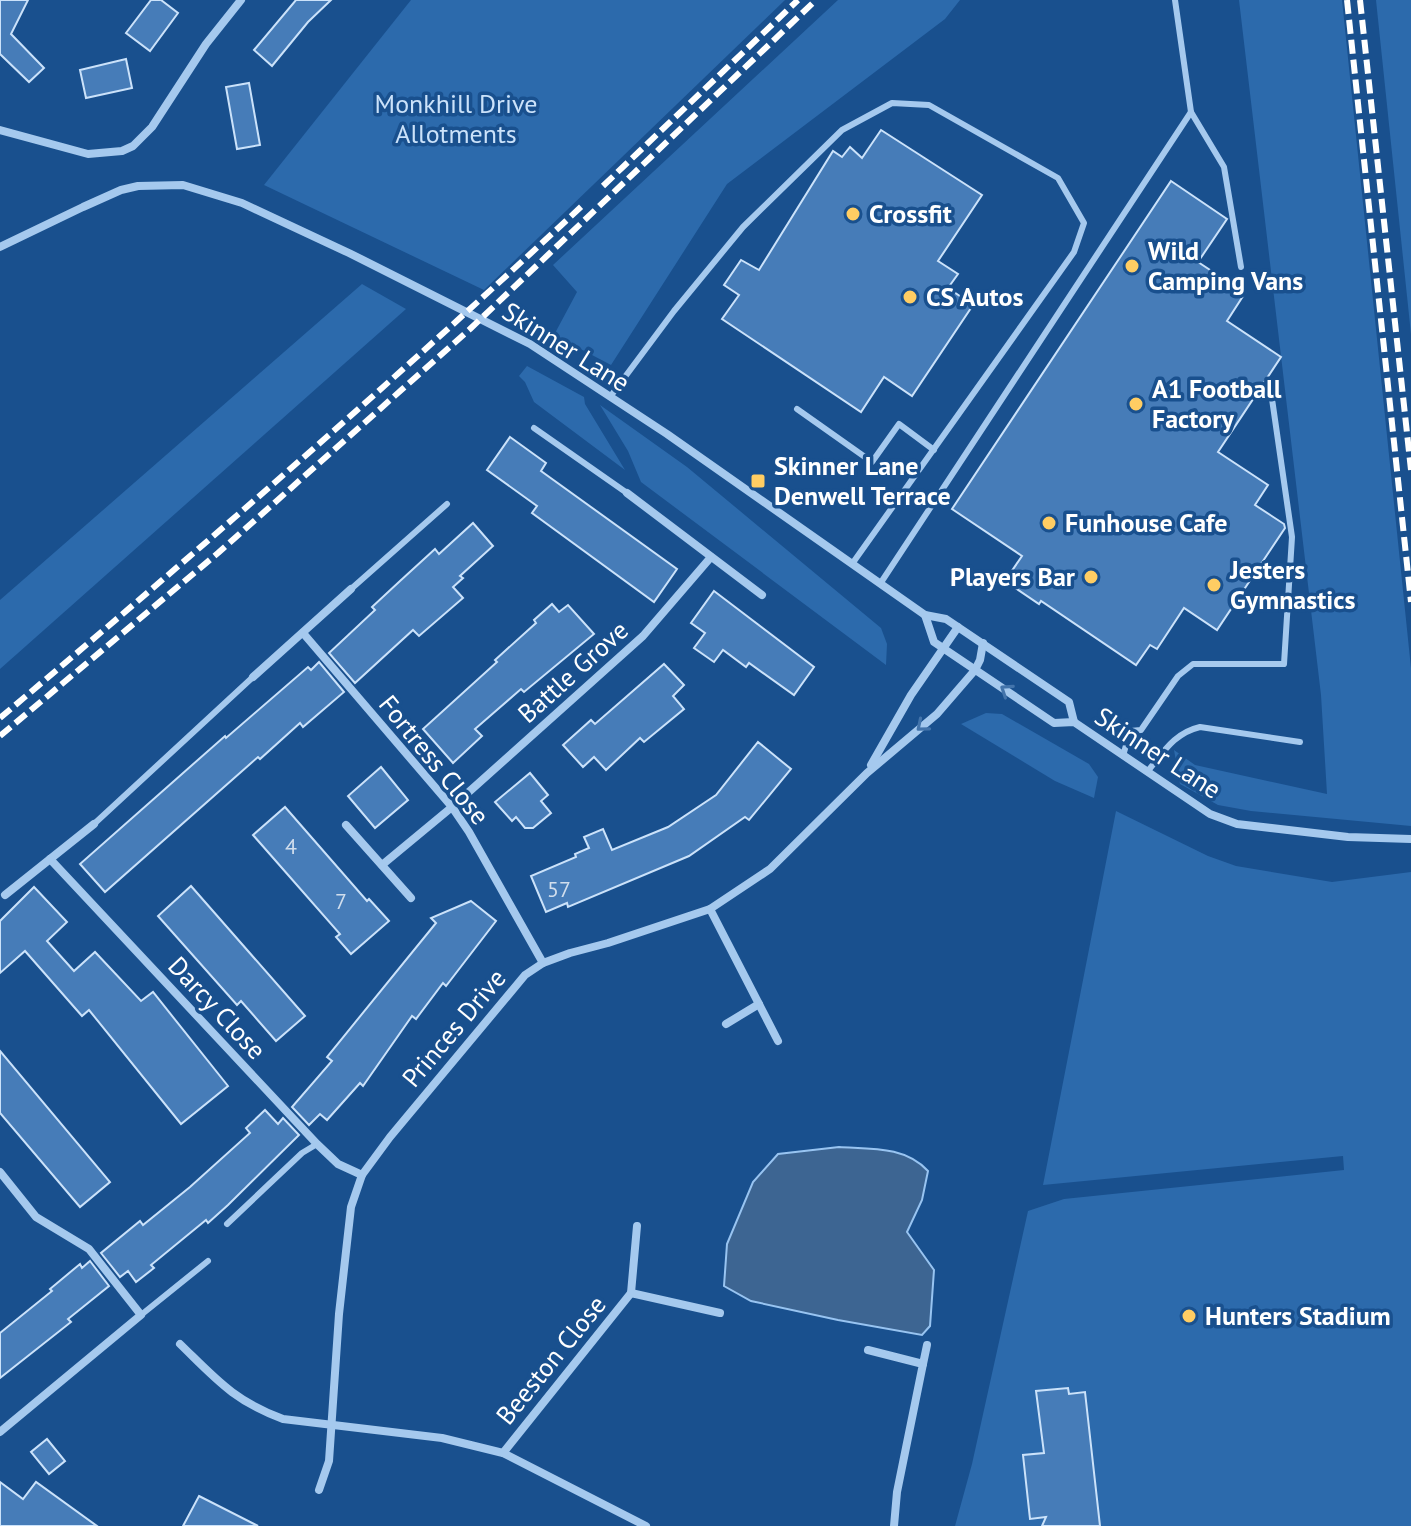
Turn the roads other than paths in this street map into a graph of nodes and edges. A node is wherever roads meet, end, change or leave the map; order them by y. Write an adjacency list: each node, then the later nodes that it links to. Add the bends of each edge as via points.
1 (241, 0): 4 (street, via 152,127 122,151 88,154)
2 (1175, 0): 3 (lane)
3 (1191, 112): 6 (lane, via 1224,167); 16 (lane)
4 (0, 130)
5 (0, 247): 8 (street, Skinner Lane, via 121,190 152,184 198,187 281,219 530,344)
6 (1241, 267)
7 (1271, 392): 28 (lane, via 1292,537 1284,664 1193,664 1178,676 1141,730 1130,731)
8 (610, 397): 11 (lane, via 743,227 842,130 892,103 929,105 1058,178 1084,223 1074,252); 15 (street, Skinner Lane)
9 (797, 409): 11 (lane, via 872,462 899,424)
10 (534, 428): 12 (lane)
11 (934, 450): 15 (lane)
12 (627, 493): 14 (street)
13 (447, 504): 17 (lane)
14 (711, 557): 18 (street); 31 (street, Battle Grove, via 643,636)
15 (852, 564): 16 (street, Skinner Lane)
16 (880, 584): 19 (street, Skinner Lane)
17 (351, 589): 21 (street)
18 (762, 595)
19 (925, 615): 20 (street, Skinner Lane); 23 (street, Skinner Lane, via 934,642)
20 (958, 627): 22 (street, Skinner Lane); 23 (street, Princes Drive)
21 (303, 633): 25 (street); 31 (street, Fortress Close)
22 (983, 643): 24 (street, Princes Drive); 26 (street, Skinner Lane, via 1069,702)
23 (944, 649): 24 (street, Skinner Lane); 30 (street, Princes Drive)
24 (975, 670): 26 (street, Skinner Lane, one-way to 24, via 1054,723); 30 (street, Princes Drive, one-way to 30, via 937,714)
25 (253, 677): 32 (lane)
26 (1074, 722): 28 (street, Skinner Lane)
27 (1300, 742): 29 (lane, via 1200,727 1184,731)
28 (1123, 756): 29 (street, Skinner Lane)
29 (1147, 772): 34 (street, Skinner Lane, via 1210,814 1237,824)
30 (867, 773): 39 (street, Princes Drive, via 770,869)
31 (452, 807): 36 (street, Battle Grove); 40 (street, Fortress Close)
32 (94, 824): 35 (street)
33 (346, 825): 36 (street)
34 (1411, 839)
35 (50, 859): 37 (street); 44 (street, Darcy Close)
36 (382, 865): 38 (street)
37 (5, 895)
38 (411, 898)
39 (710, 909): 40 (street, Princes Drive); 41 (street)
40 (543, 963): 46 (street, Princes Drive, via 525,975)
41 (759, 1004): 42 (street); 43 (street)
42 (726, 1024)
43 (778, 1041)
44 (317, 1144): 46 (street, Darcy Close, via 338,1164); 47 (lane)
45 (0, 1172): 52 (street, via 36,1217 89,1249)
46 (362, 1175): 57 (street, Princes Drive, via 351,1207)
47 (227, 1224)
48 (637, 1226): 50 (street, Beeston Close)
49 (208, 1261): 52 (lane)
50 (631, 1293): 51 (street, Beeston Close); 59 (street, Beeston Close)
51 (720, 1313)
52 (141, 1315): 58 (street)
53 (180, 1344): 57 (street, via 234,1396 258,1410 283,1419)
54 (927, 1345): 56 (street)
55 (868, 1350): 56 (street)
56 (923, 1364): 62 (street)
57 (332, 1423): 59 (street, via 442,1438); 60 (street, Princes Drive, via 329,1461)
58 (0, 1432)
59 (503, 1453): 61 (street)
60 (319, 1490)
61 (646, 1526)
62 (894, 1526)

